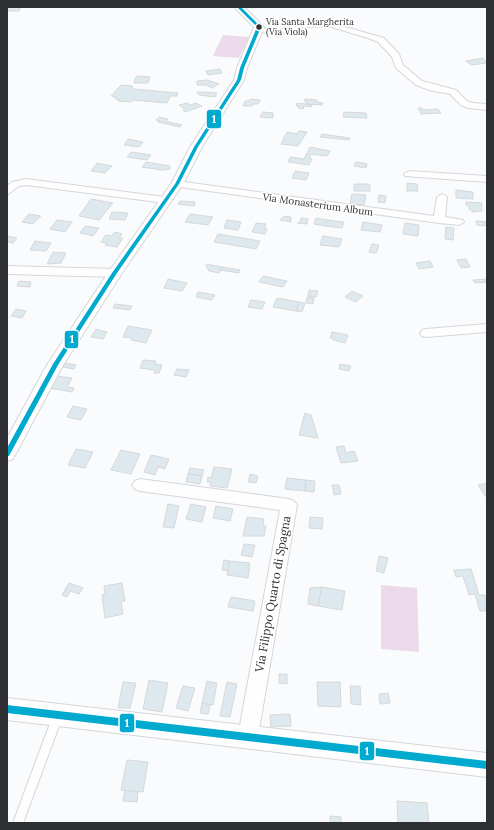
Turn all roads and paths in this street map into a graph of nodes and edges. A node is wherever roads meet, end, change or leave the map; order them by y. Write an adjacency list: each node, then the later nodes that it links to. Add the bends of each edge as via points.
1 (239, 7): 2 (street, via 258,25)
2 (259, 30): 3 (street, via 279,32 303,25 328,24 371,36 381,40 396,56 399,66 419,83 452,92 471,106); 6 (street, via 239,80 196,147)
3 (487, 107)
4 (408, 174): 5 (street)
5 (487, 179)
6 (177, 184): 9 (street); 10 (street, Via Monasterium Album)
7 (7, 192): 9 (street, via 16,184 26,182)
8 (442, 197): 10 (street)
9 (165, 200): 13 (street)
10 (439, 220): 11 (street, Via Monasterium Album)
11 (459, 222)
12 (7, 270): 13 (street)
13 (115, 274): 16 (street, via 55,365)
14 (487, 328): 15 (street)
15 (426, 333)
16 (7, 454)
17 (140, 484): 20 (street, Via Filippo Quarto di Spagna, via 289,505)
18 (7, 709): 19 (street)
19 (58, 716): 20 (street); 22 (lane)
20 (248, 736): 21 (street)
21 (487, 765)
22 (18, 823)

